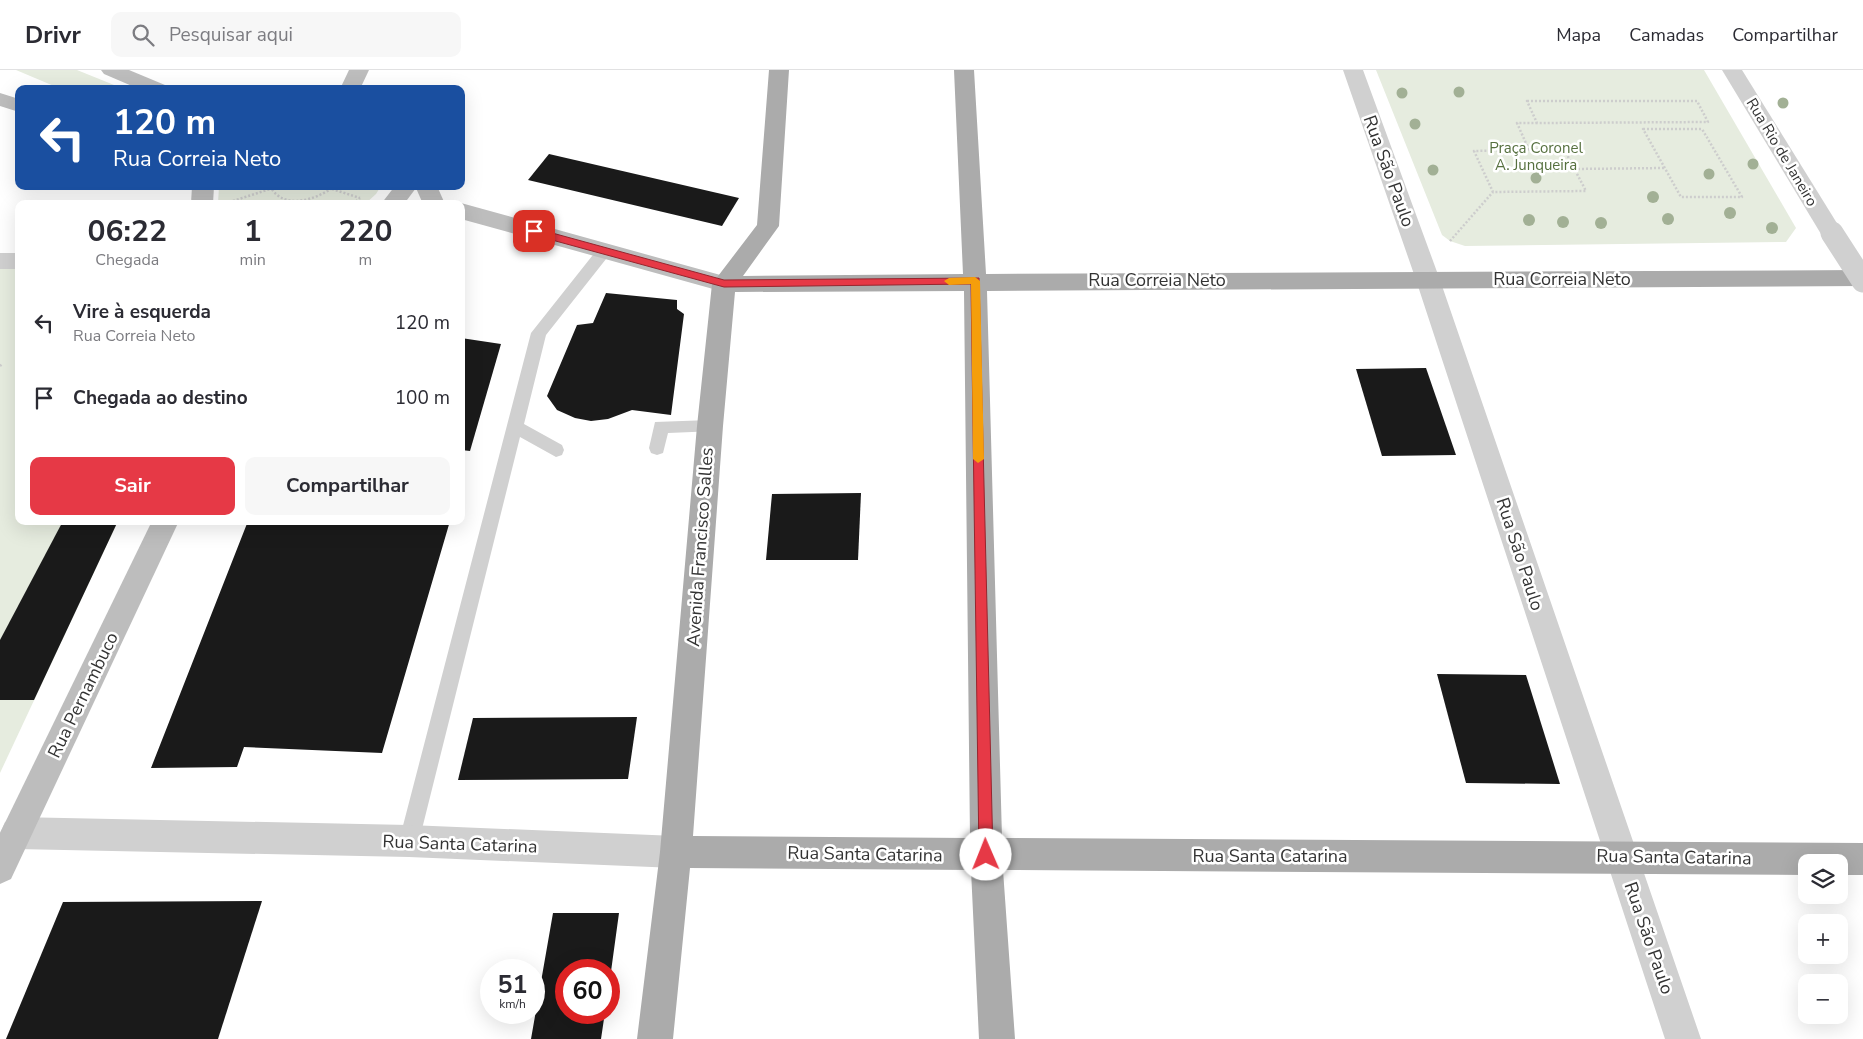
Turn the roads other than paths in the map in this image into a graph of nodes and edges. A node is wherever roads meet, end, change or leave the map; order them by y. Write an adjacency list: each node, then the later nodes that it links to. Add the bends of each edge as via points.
1 (111, 70): 7 (street)
2 (359, 70): 8 (street)
3 (778, 70): 20 (main road, via 768,226)
4 (964, 70): 19 (main road)
5 (1353, 70): 18 (street, Rua São Paulo)
6 (1732, 70): 17 (street, Rua Rio de Janeiro, bridge)
7 (148, 85)
8 (352, 85)
9 (0, 99): 10 (street)
10 (15, 105)
11 (404, 190): 12 (street)
12 (395, 200)
13 (465, 212): 14 (street, Rua Correia Neto)
14 (605, 250): 20 (street, Rua Correia Neto); 22 (lane, via 539,334)
15 (15, 260): 16 (street)
16 (0, 261)
17 (1863, 279): 18 (main road, Rua Correia Neto)
18 (1428, 280): 19 (main road, Rua Correia Neto); 30 (street, Rua São Paulo)
19 (975, 281): 20 (main road, Rua Correia Neto); 29 (main road)
20 (724, 284): 21 (main road, Avenida Francisco Salles)
21 (710, 426): 23 (lane, via 661,427); 28 (main road, Avenida Francisco Salles)
22 (516, 427): 24 (lane); 27 (lane)
23 (657, 448)
24 (556, 450)
25 (164, 525): 26 (street, Rua Pernambuco)
26 (16, 833): 27 (street, Rua Santa Catarina); 32 (street, Rua Pernambuco)
27 (409, 841): 28 (street, Rua Santa Catarina)
28 (676, 852): 29 (main road, Rua Santa Catarina); 33 (main road, Avenida Francisco Salles)
29 (986, 855): 30 (main road, Rua Santa Catarina); 34 (main road)
30 (1620, 856): 31 (main road, Rua Santa Catarina); 35 (street, Rua São Paulo)
31 (1863, 859)
32 (0, 868)
33 (655, 1039)
34 (997, 1039)
35 (1683, 1039)

